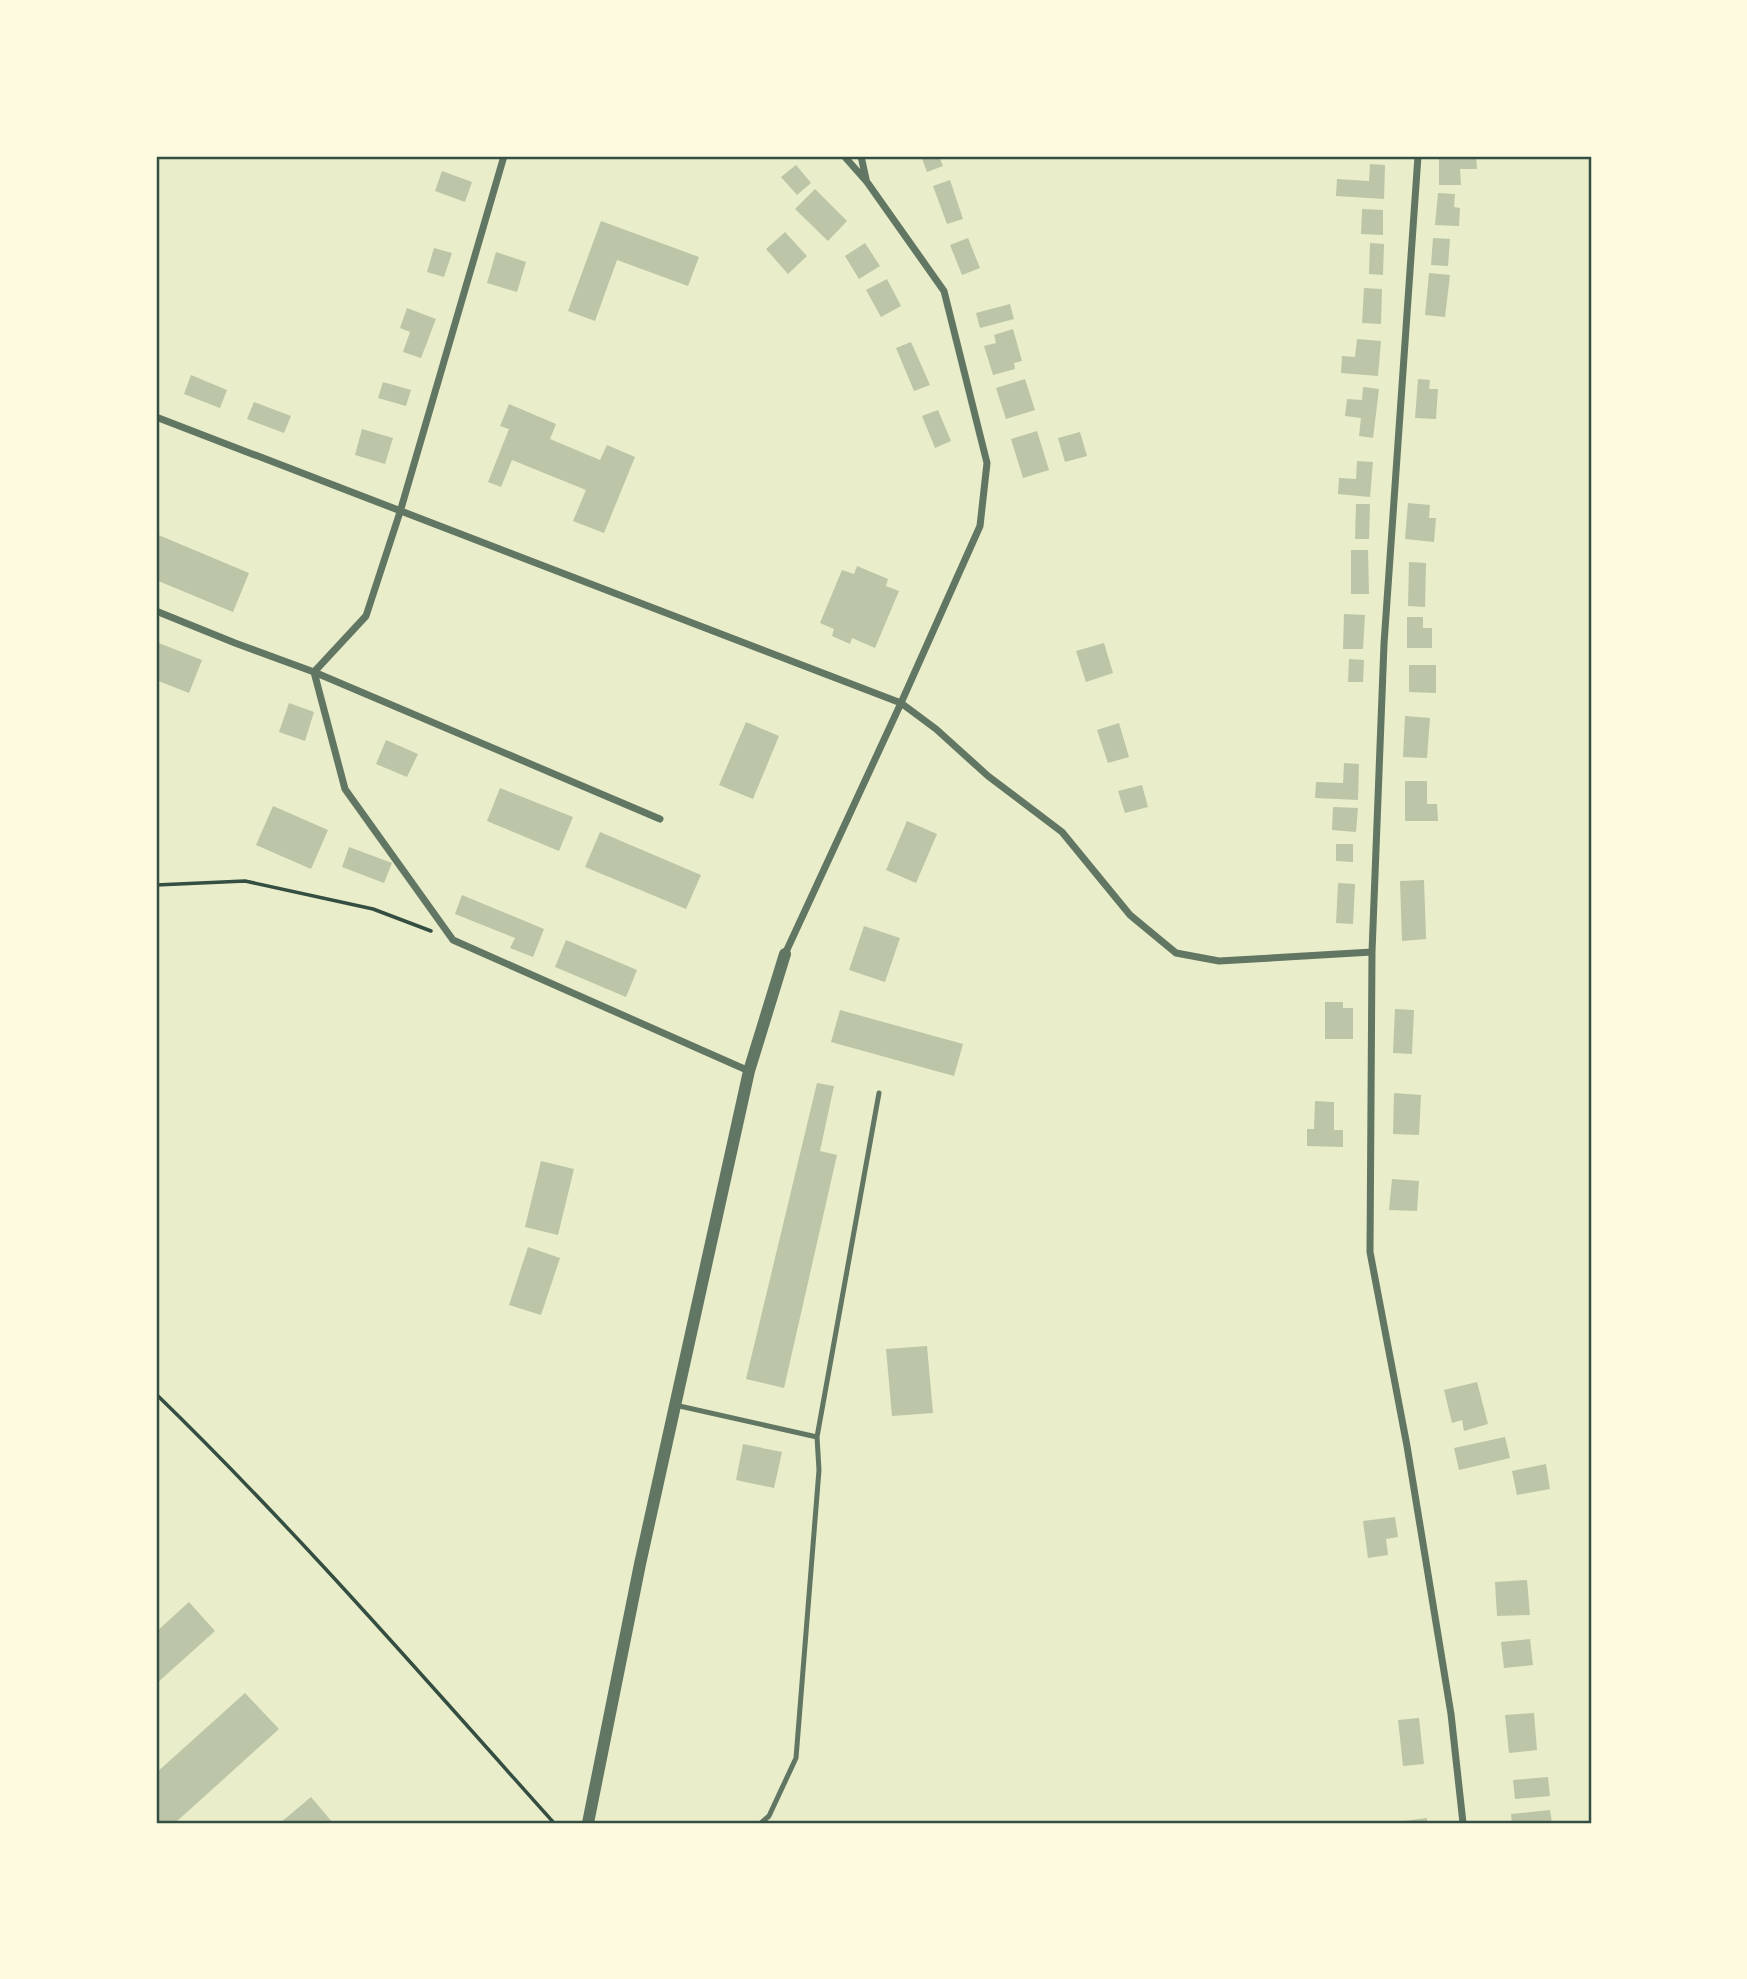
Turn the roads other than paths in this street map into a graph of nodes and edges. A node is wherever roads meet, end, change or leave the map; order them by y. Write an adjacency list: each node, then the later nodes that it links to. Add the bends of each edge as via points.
1 (504, 156): 7 (street)
2 (844, 156): 5 (street)
3 (861, 156): 5 (street)
4 (1418, 156): 12 (street, via 1384,644)
5 (867, 182): 10 (street, via 944,291 987,463 980,526)
6 (156, 417): 7 (street)
7 (400, 512): 9 (street, via 366,616); 10 (street)
8 (156, 611): 9 (street)
9 (314, 672): 11 (street); 14 (street, via 345,789 453,940)
10 (901, 703): 12 (street, via 1062,832 1129,915 1176,953 1219,961); 13 (street)
11 (660, 819)
12 (1372, 952): 20 (street, via 1370,1252 1451,1714)
13 (785, 954): 14 (street)
14 (749, 1071): 16 (street)
15 (878, 1093): 17 (lane)
16 (675, 1405): 17 (lane); 18 (street)
17 (817, 1437): 19 (lane, via 819,1470 796,1758 769,1816)
18 (588, 1823)
19 (761, 1823)
20 (1463, 1823)

